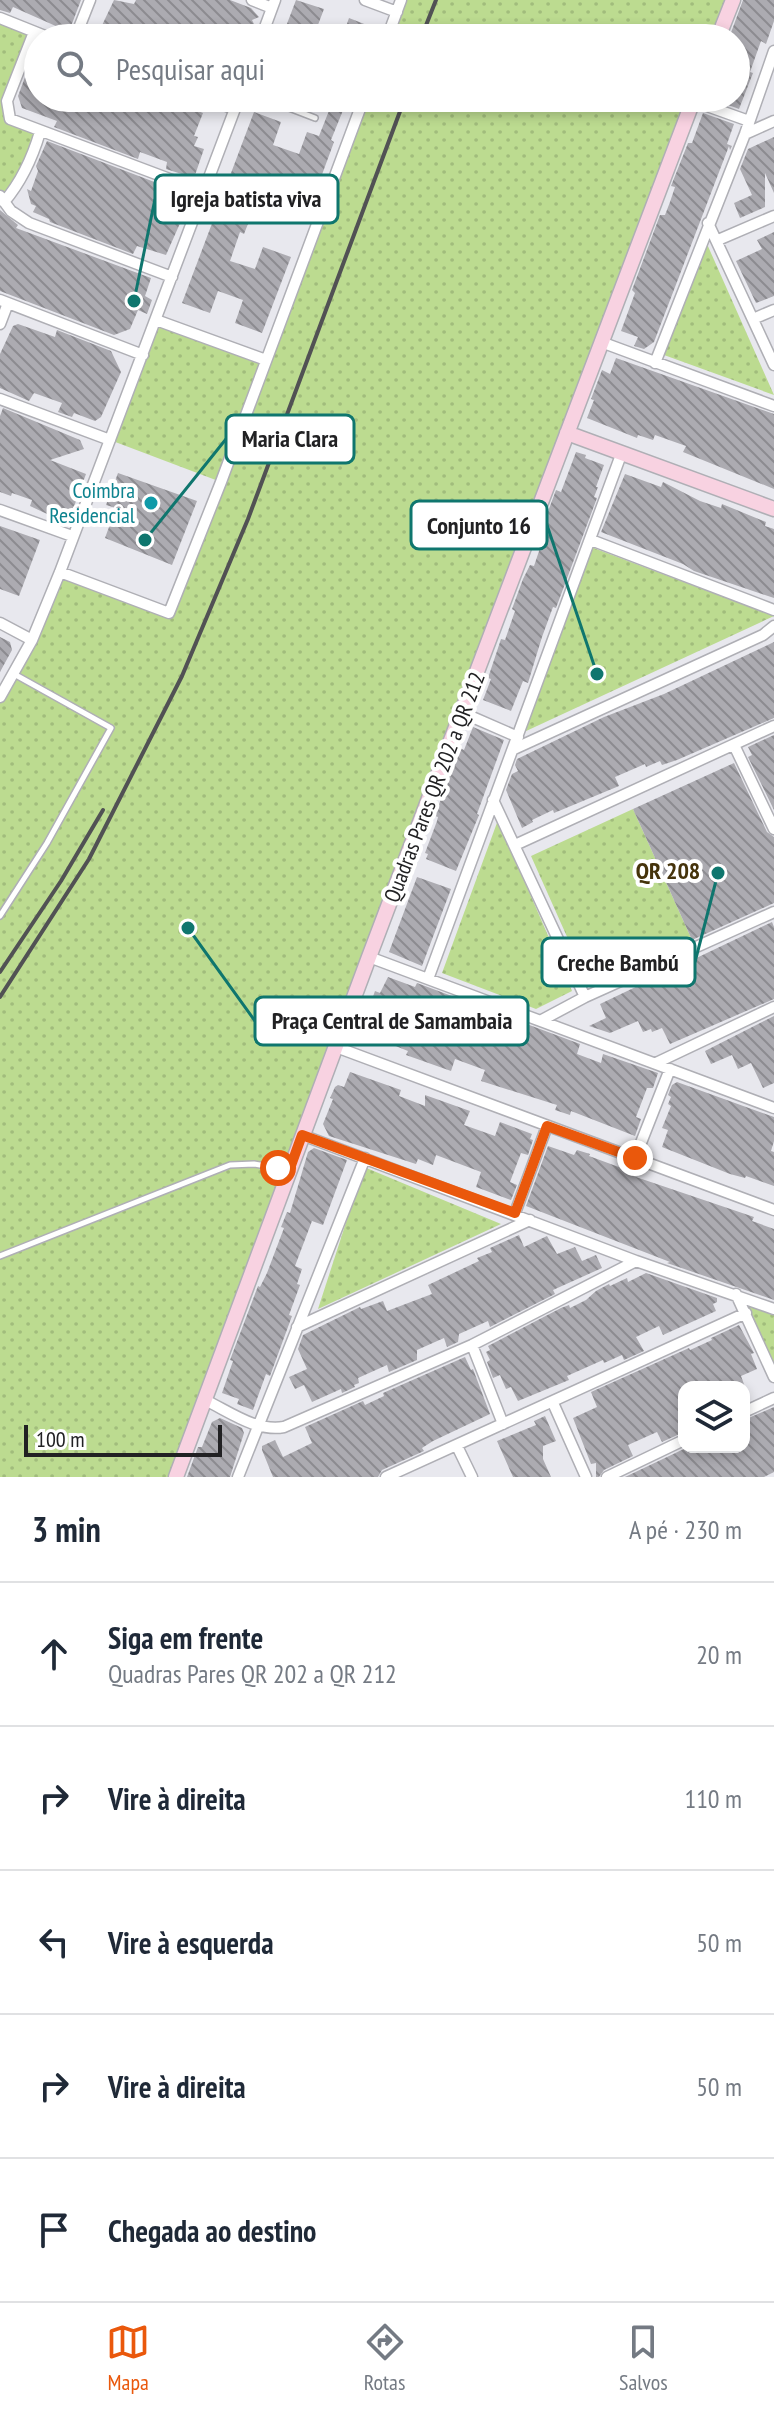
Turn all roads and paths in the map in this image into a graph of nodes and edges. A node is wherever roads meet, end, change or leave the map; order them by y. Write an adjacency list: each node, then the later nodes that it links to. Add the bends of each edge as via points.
1 (90, 0): 9 (street)
2 (252, 0): 6 (street)
3 (365, 0): 7 (street)
4 (401, 0): 7 (street)
5 (733, 0): 12 (street)
6 (274, 4): 10 (street)
7 (397, 12): 11 (street)
8 (0, 18): 13 (street)
9 (81, 24)
10 (266, 24)
11 (392, 24)
12 (724, 24)
13 (24, 28)
14 (774, 51): 22 (street)
15 (24, 58): 24 (street, via 6,105 10,119)
16 (233, 112): 26 (street)
17 (299, 112): 21 (lane)
18 (359, 112): 39 (street)
19 (689, 112): 37 (street, Quadras Pares QR 202 a QR 212)
20 (725, 112): 22 (street)
21 (315, 118)
22 (749, 121): 25 (street)
23 (774, 121): 25 (street)
24 (40, 132): 26 (street); 27 (street, via 20,183)
25 (745, 134): 29 (street)
26 (204, 192): 31 (street)
27 (2, 199): 31 (street, via 29,223)
28 (774, 216): 30 (street)
29 (708, 223): 30 (street); 40 (street)
30 (718, 240): 34 (street)
31 (172, 277): 35 (street)
32 (4, 301): 36 (street); 38 (street)
33 (774, 310): 34 (street)
34 (753, 319): 41 (street)
35 (156, 320): 38 (street); 39 (street)
36 (0, 324)
37 (601, 342): 40 (street); 44 (street, Quadras Pares QR 202 a QR 212)
38 (143, 355): 45 (street)
39 (266, 360): 51 (street, via 169,613)
40 (655, 363): 43 (street)
41 (774, 365)
42 (0, 399): 45 (street)
43 (774, 406)
44 (567, 433): 46 (street); 58 (street, Quadras Pares QR 202 a QR 212)
45 (110, 440): 49 (street)
46 (622, 452): 47 (street); 50 (street)
47 (774, 509)
48 (0, 510): 49 (street)
49 (72, 536): 51 (street)
50 (591, 540): 52 (street); 60 (street)
51 (60, 572): 55 (street)
52 (774, 610)
53 (0, 623): 55 (street)
54 (774, 626): 62 (street)
55 (32, 640): 56 (street)
56 (14, 674): 57 (street); 67 (lane, via 111,728)
57 (0, 697)
58 (463, 713): 60 (street); 68 (street, Quadras Pares QR 202 a QR 212)
59 (774, 726): 61 (street)
60 (518, 737): 62 (street)
61 (734, 745): 64 (street); 65 (street)
62 (514, 749): 63 (street)
63 (493, 800): 65 (street); 69 (street)
64 (773, 824)
65 (515, 845): 70 (street)
66 (774, 912): 70 (street)
67 (0, 916)
68 (369, 957): 69 (street); 73 (street, Quadras Pares QR 202 a QR 212)
69 (428, 979): 72 (street)
70 (585, 997): 72 (street)
71 (774, 1007): 74 (street)
72 (542, 1020): 74 (street)
73 (336, 1047): 77 (street); 78 (street, Quadras Pares QR 202 a QR 212)
74 (656, 1063): 75 (street)
75 (670, 1069): 76 (street); 80 (street)
76 (772, 1105)
77 (547, 1126): 80 (street); 83 (street)
78 (302, 1135): 79 (street); 81 (street, Quadras Pares QR 202 a QR 212)
79 (365, 1158): 83 (street); 90 (street)
80 (635, 1158): 82 (street)
81 (289, 1171): 85 (lane, via 230,1165); 94 (street, Quadras Pares QR 202 a QR 212)
82 (774, 1210)
83 (515, 1213): 84 (street)
84 (530, 1220): 86 (street); 90 (street)
85 (0, 1256)
86 (636, 1261): 87 (street); 91 (street)
87 (736, 1294): 88 (street); 89 (street)
88 (774, 1309)
89 (746, 1313): 92 (street); 95 (street)
90 (297, 1327): 98 (street)
91 (472, 1345): 97 (street); 98 (street, via 284,1427)
92 (774, 1377)
93 (774, 1398): 96 (street)
94 (205, 1400): 98 (street); 101 (street, Quadras Pares QR 202 a QR 212)
95 (553, 1403): 97 (street); 105 (street)
96 (750, 1409)
97 (503, 1424): 100 (street)
98 (257, 1425): 102 (street)
99 (678, 1443): 106 (street)
100 (457, 1446): 103 (street); 104 (street)
101 (176, 1477)
102 (238, 1477)
103 (386, 1477)
104 (472, 1477)
105 (586, 1477)
106 (607, 1477)

